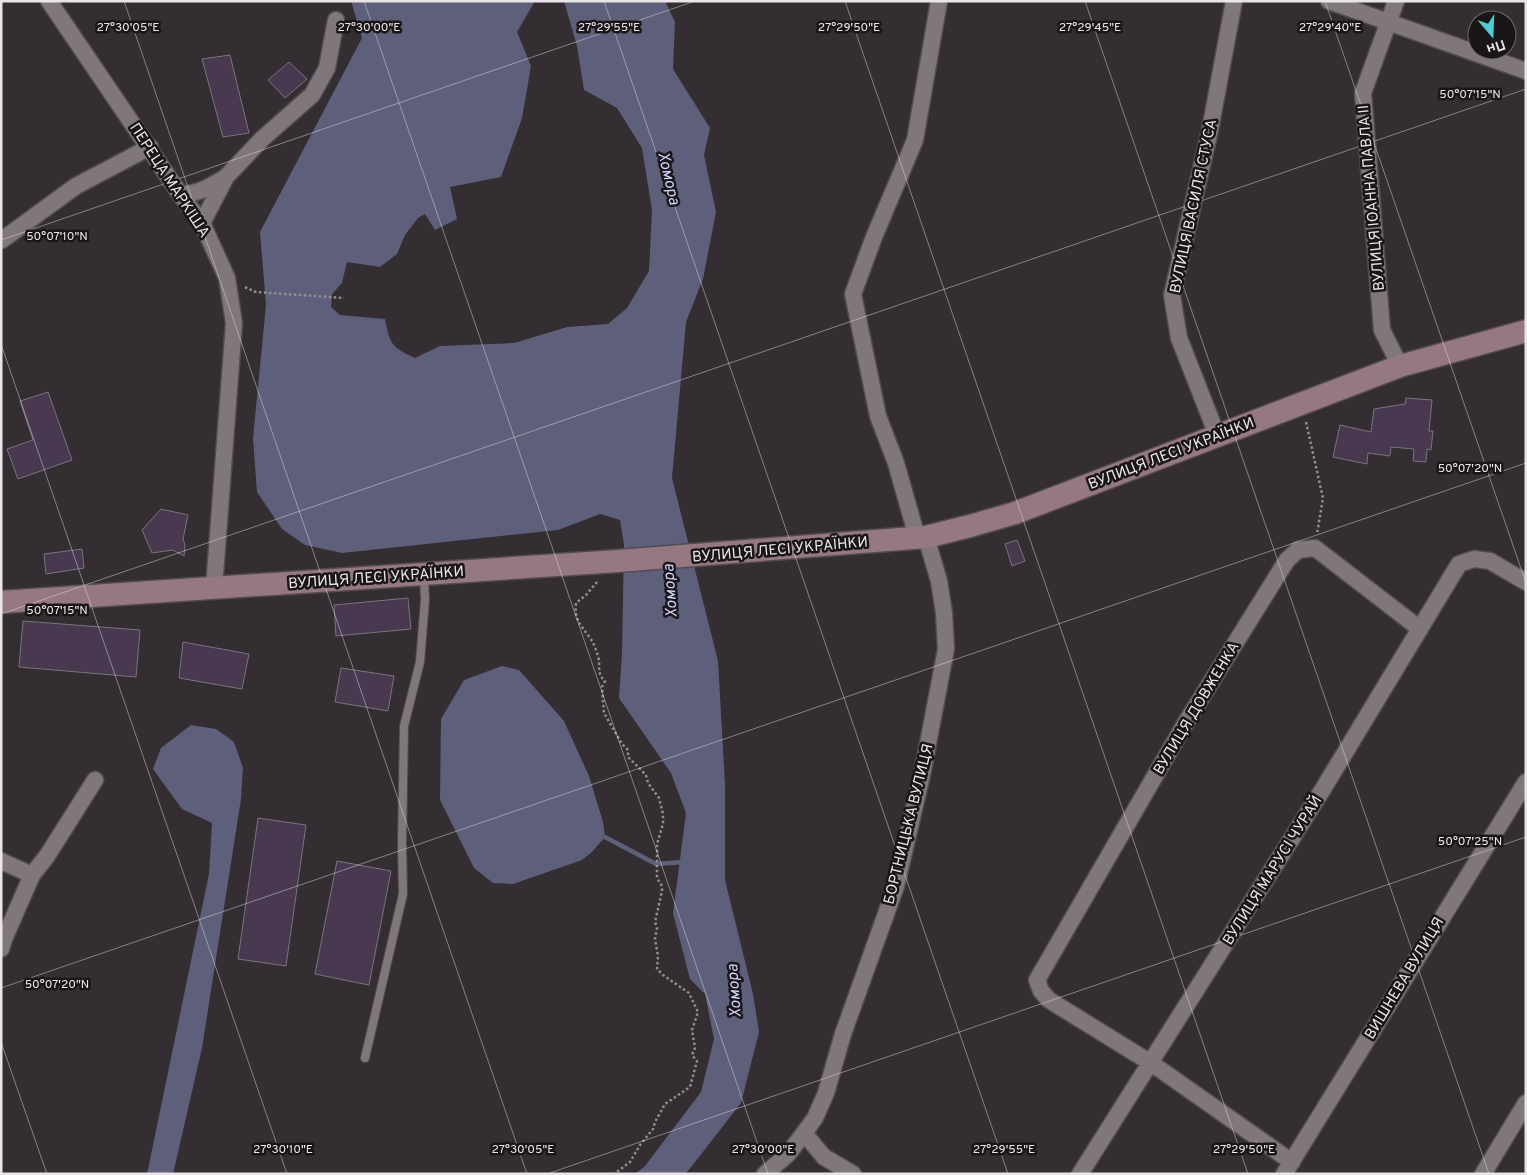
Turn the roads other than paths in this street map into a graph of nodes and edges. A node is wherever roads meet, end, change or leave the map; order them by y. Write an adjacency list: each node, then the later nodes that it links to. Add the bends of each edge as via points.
1 (49, 1): 9 (street, ПЕРЕЦА МАРКІША)
2 (939, 1): 17 (street, БОРТНИЦЬКА ВУЛИЦЯ, via 915,140 853,294 878,416)
3 (1234, 1): 16 (street, ВУЛИЦЯ ВАСИЛЯ СТУСА, via 1210,130 1172,295 1179,338)
4 (1329, 1): 7 (street)
5 (1396, 1): 7 (street, ВУЛИЦЯ ІОАННА ПАВЛА II)
6 (336, 20): 10 (street, via 327,68 312,95 262,139)
7 (1388, 23): 8 (street); 15 (street, ВУЛИЦЯ ІОАННА ПАВЛА II, via 1363,92 1382,330)
8 (1526, 71)
9 (150, 148): 11 (street, ПЕРЕЦА МАРКІША); 13 (street, via 76,186)
10 (226, 177): 11 (street, via 197,192); 12 (street)
11 (180, 194): 12 (street, ПЕРЕЦА МАРКІША)
12 (202, 223): 20 (street, ПЕРЕЦА МАРКІША, via 227,278 234,323)
13 (2, 240)
14 (1526, 330): 15 (main road, ВУЛИЦЯ ЛЕСІ УКРАЇНКИ)
15 (1400, 366): 16 (main road, ВУЛИЦЯ ЛЕСІ УКРАЇНКИ)
16 (1217, 435): 17 (main road, ВУЛИЦЯ ЛЕСІ УКРАЇНКИ, via 1014,512)
17 (921, 537): 18 (main road, ВУЛИЦЯ ЛЕСІ УКРАЇНКИ); 31 (street, БОРТНИЦЬКА ВУЛИЦЯ, via 939,581 946,649 922,775 896,886 843,1034 826,1093)
18 (424, 574): 20 (main road, ВУЛИЦЯ ЛЕСІ УКРАЇНКИ); 28 (lane, via 420,662 404,726 403,894)
19 (1526, 582): 22 (street, ВУЛИЦЯ МАРУСІ ЧУРАЙ, via 1490,562 1474,559 1459,564)
20 (214, 588): 21 (main road, ВУЛИЦЯ ЛЕСІ УКРАЇНКИ)
21 (1, 602)
22 (1420, 629): 29 (street, ВУЛИЦЯ МАРУСІ ЧУРАЙ); 29 (street, ВУЛИЦЯ ДОВЖЕНКА, via 1315,548 1298,550 1287,560 1185,724 1037,980 1049,1000)
23 (95, 780): 26 (street)
24 (1526, 782): 34 (street, ВИШНЕВА ВУЛИЦЯ)
25 (1, 861): 26 (street)
26 (32, 875): 27 (street)
27 (1, 949)
28 (365, 1058)
29 (1151, 1063): 34 (street); 37 (street, ВУЛИЦЯ МАРУСІ ЧУРАЙ)
30 (1526, 1103): 38 (street)
31 (804, 1133): 32 (street, БОРТНИЦЬКА ВУЛИЦЯ); 33 (street)
32 (788, 1154): 33 (street); 35 (street, БОРТНИЦЬКА ВУЛИЦЯ)
33 (824, 1157): 36 (street)
34 (1291, 1169)
35 (766, 1174)
36 (853, 1174)
37 (1080, 1174)
38 (1483, 1174)

